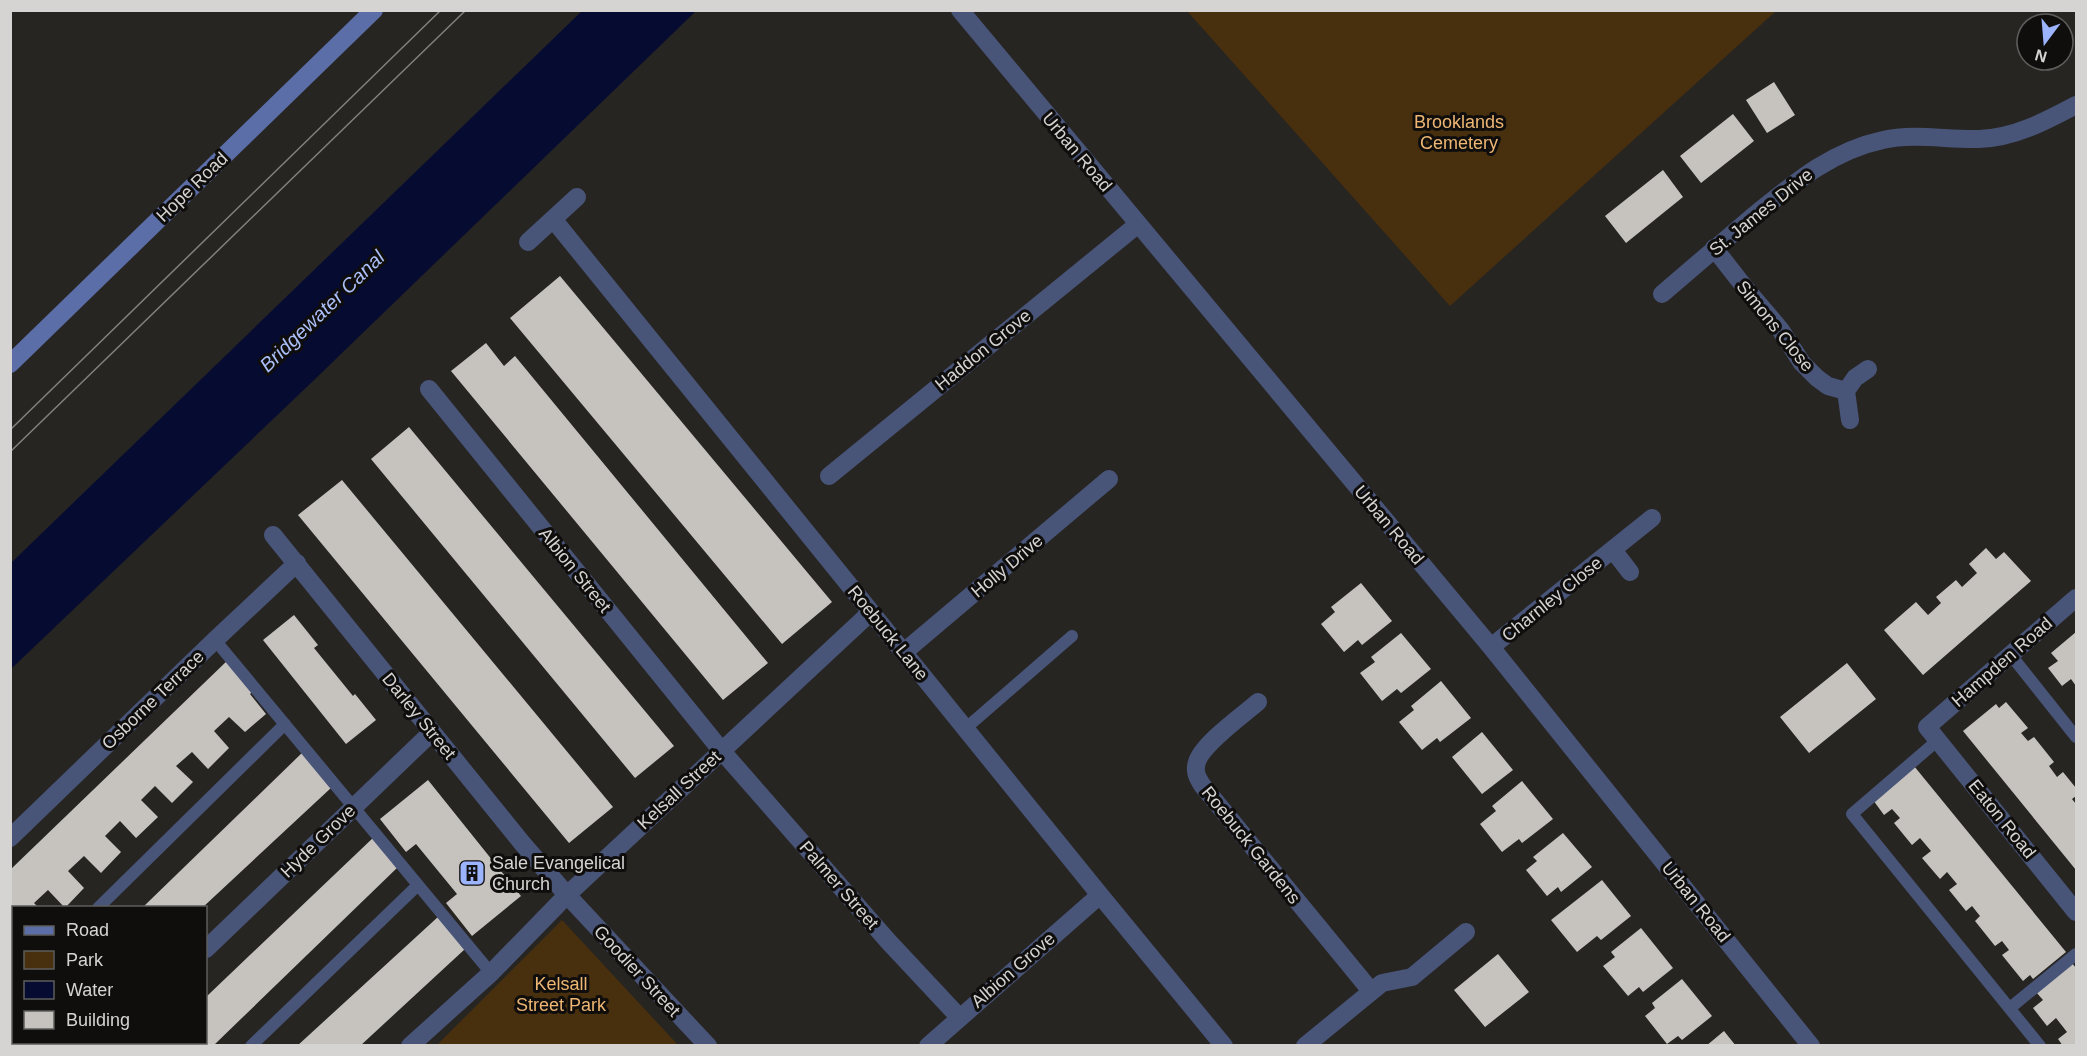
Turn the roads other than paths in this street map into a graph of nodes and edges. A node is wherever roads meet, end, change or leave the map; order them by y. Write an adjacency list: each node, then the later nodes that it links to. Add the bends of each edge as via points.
1 (960, 10): 6 (street, Urban Road)
2 (370, 11): 10 (street, Hope Road)
3 (2076, 105): 8 (street, St. James Drive, via 2043,122 2001,136 1917,137 1851,149 1797,180)
4 (577, 198): 5 (street)
5 (554, 219): 7 (street); 23 (street, Roebuck Lane)
6 (1137, 225): 15 (street, Haddon Grove); 26 (street, Urban Road)
7 (528, 242)
8 (1714, 248): 9 (street, St. James Drive); 13 (street, Simons Close, via 1780,329 1802,363 1828,386)
9 (1662, 294)
10 (10, 364)
11 (1868, 369): 13 (street)
12 (429, 389): 35 (street, Albion Street)
13 (1846, 391): 14 (street)
14 (1850, 420)
15 (829, 476)
16 (1109, 479): 27 (street, Holly Drive)
17 (1652, 518): 19 (street, Charnley Close)
18 (273, 535): 20 (street, Darley Street)
19 (1613, 550): 21 (street, Charnley Close); 26 (street, Charnley Close)
20 (297, 563): 25 (street, Osborne Terrace); 32 (street, Darley Street)
21 (1630, 572)
22 (2076, 598): 28 (street, Hampden Road)
23 (871, 612): 27 (street, Roebuck Lane); 35 (street, Kelsall Street)
24 (1072, 636): 31 (lane)
25 (215, 640): 30 (lane); 37 (street, Osborne Terrace)
26 (1491, 648): 56 (street, Urban Road)
27 (904, 652): 31 (street, Roebuck Lane)
28 (2010, 654): 33 (street, Hampden Road); 34 (lane)
29 (1258, 702): 47 (street, Roebuck Gardens, via 1206,746 1196,764 1196,775)
30 (285, 724): 36 (lane); 41 (lane)
31 (966, 728): 40 (street, Roebuck Lane)
32 (431, 733): 36 (street, Hyde Grove); 39 (street, Darley Street)
33 (1932, 733): 42 (street, Eaton Road); 48 (lane, via 1852,814)
34 (2076, 737)
35 (721, 750): 39 (street, Kelsall Street); 49 (street, Palmer Street)
36 (353, 807): 38 (lane); 44 (street, Hyde Grove)
37 (10, 838)
38 (418, 885): 46 (lane); 50 (lane)
39 (567, 895): 46 (street, Kelsall Street); 52 (street, Goodier Street)
40 (1100, 895): 49 (street, Albion Grove); 54 (street, Roebuck Lane)
41 (100, 906)
42 (2076, 912)
43 (1466, 932): 47 (street, via 1412,977 1382,983)
44 (207, 948)
45 (2076, 954): 48 (lane)
46 (491, 973): 51 (street, Kelsall Street)
47 (1371, 991): 55 (street)
48 (2010, 1008): 57 (lane)
49 (959, 1017): 53 (street, Albion Grove)
50 (251, 1046)
51 (410, 1046)
52 (708, 1046)
53 (928, 1046)
54 (1224, 1046)
55 (1305, 1046)
56 (1811, 1046)
57 (2040, 1046)

